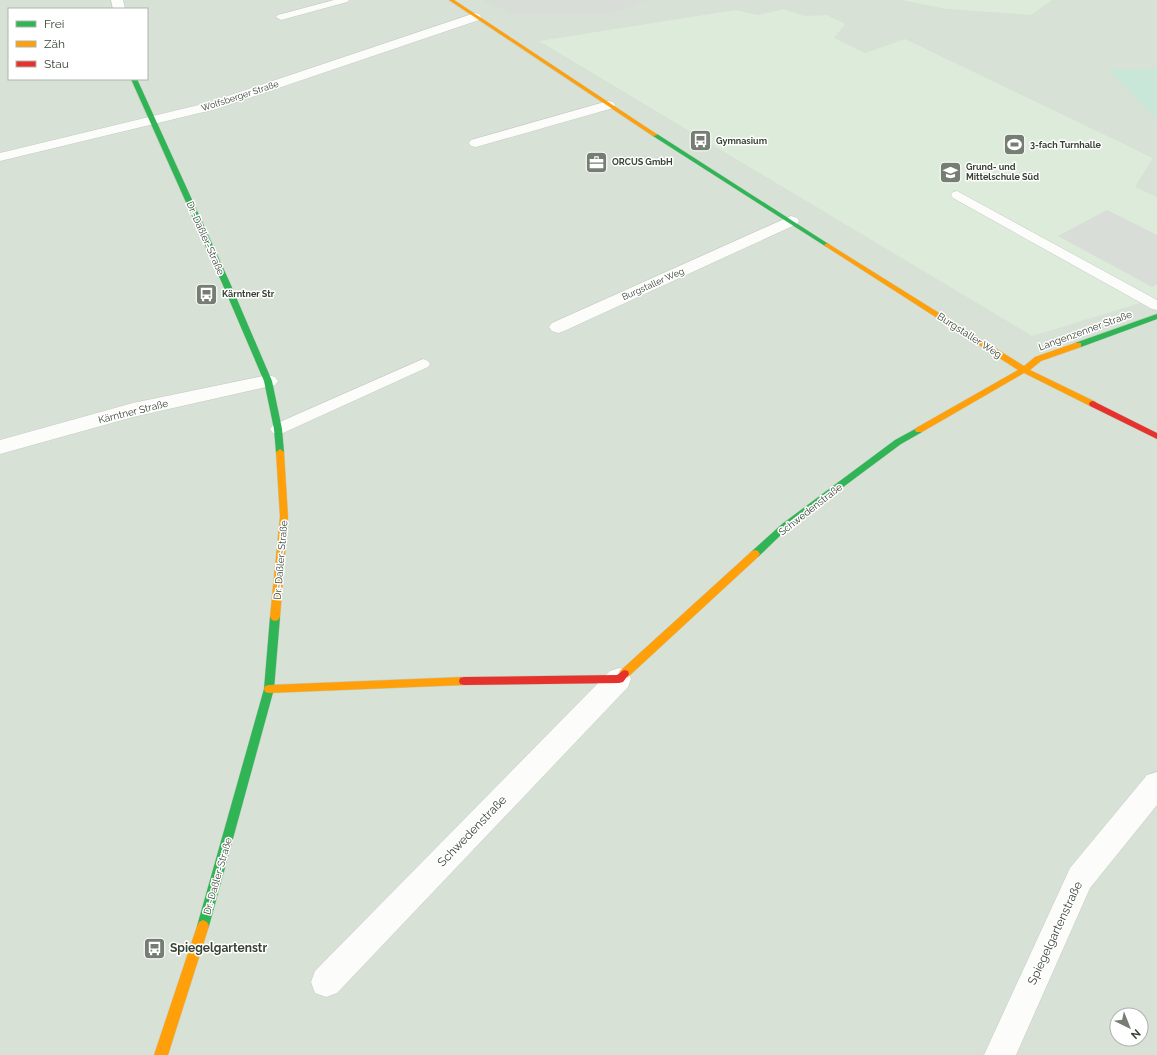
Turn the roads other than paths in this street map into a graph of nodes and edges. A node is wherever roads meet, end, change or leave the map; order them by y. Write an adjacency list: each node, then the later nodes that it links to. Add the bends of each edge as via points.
1 (344, 0): 4 (lane)
2 (451, 0): 3 (street, Burgstaller Weg)
3 (475, 17): 6 (street, Burgstaller Weg); 7 (street, Wolfsberger Straße, via 211,106)
4 (281, 18)
5 (134, 80): 7 (street, Dr.-Daßler-Straße)
6 (608, 105): 8 (street); 11 (street, Burgstaller Weg)
7 (152, 121): 9 (street, Wolfsberger Straße); 17 (street, Dr.-Daßler-Straße)
8 (476, 143)
9 (0, 157)
10 (957, 195): 12 (lane)
11 (791, 221): 14 (street, Burgstaller Weg); 16 (street, Burgstaller Weg)
12 (1157, 306)
13 (1157, 316): 16 (street, Langenzenner Straße, via 1038,359)
14 (558, 327)
15 (423, 364): 18 (lane)
16 (1024, 370): 19 (street, Burgstaller Weg); 21 (street, Schwedenstraße, via 898,442 785,526)
17 (268, 381): 18 (street, Dr.-Daßler-Straße); 20 (street, Kärntner Straße, via 133,410)
18 (278, 429): 22 (street, Dr.-Daßler-Straße, via 284,517)
19 (1157, 436)
20 (0, 446)
21 (619, 679): 22 (street, via 467,681); 24 (street, Schwedenstraße)
22 (269, 689): 25 (street, Dr.-Daßler-Straße, via 202,929)
23 (1157, 784): 26 (street, Spiegelgartenstraße, via 1080,878)
24 (326, 982)
25 (161, 1055)
26 (1000, 1055)

